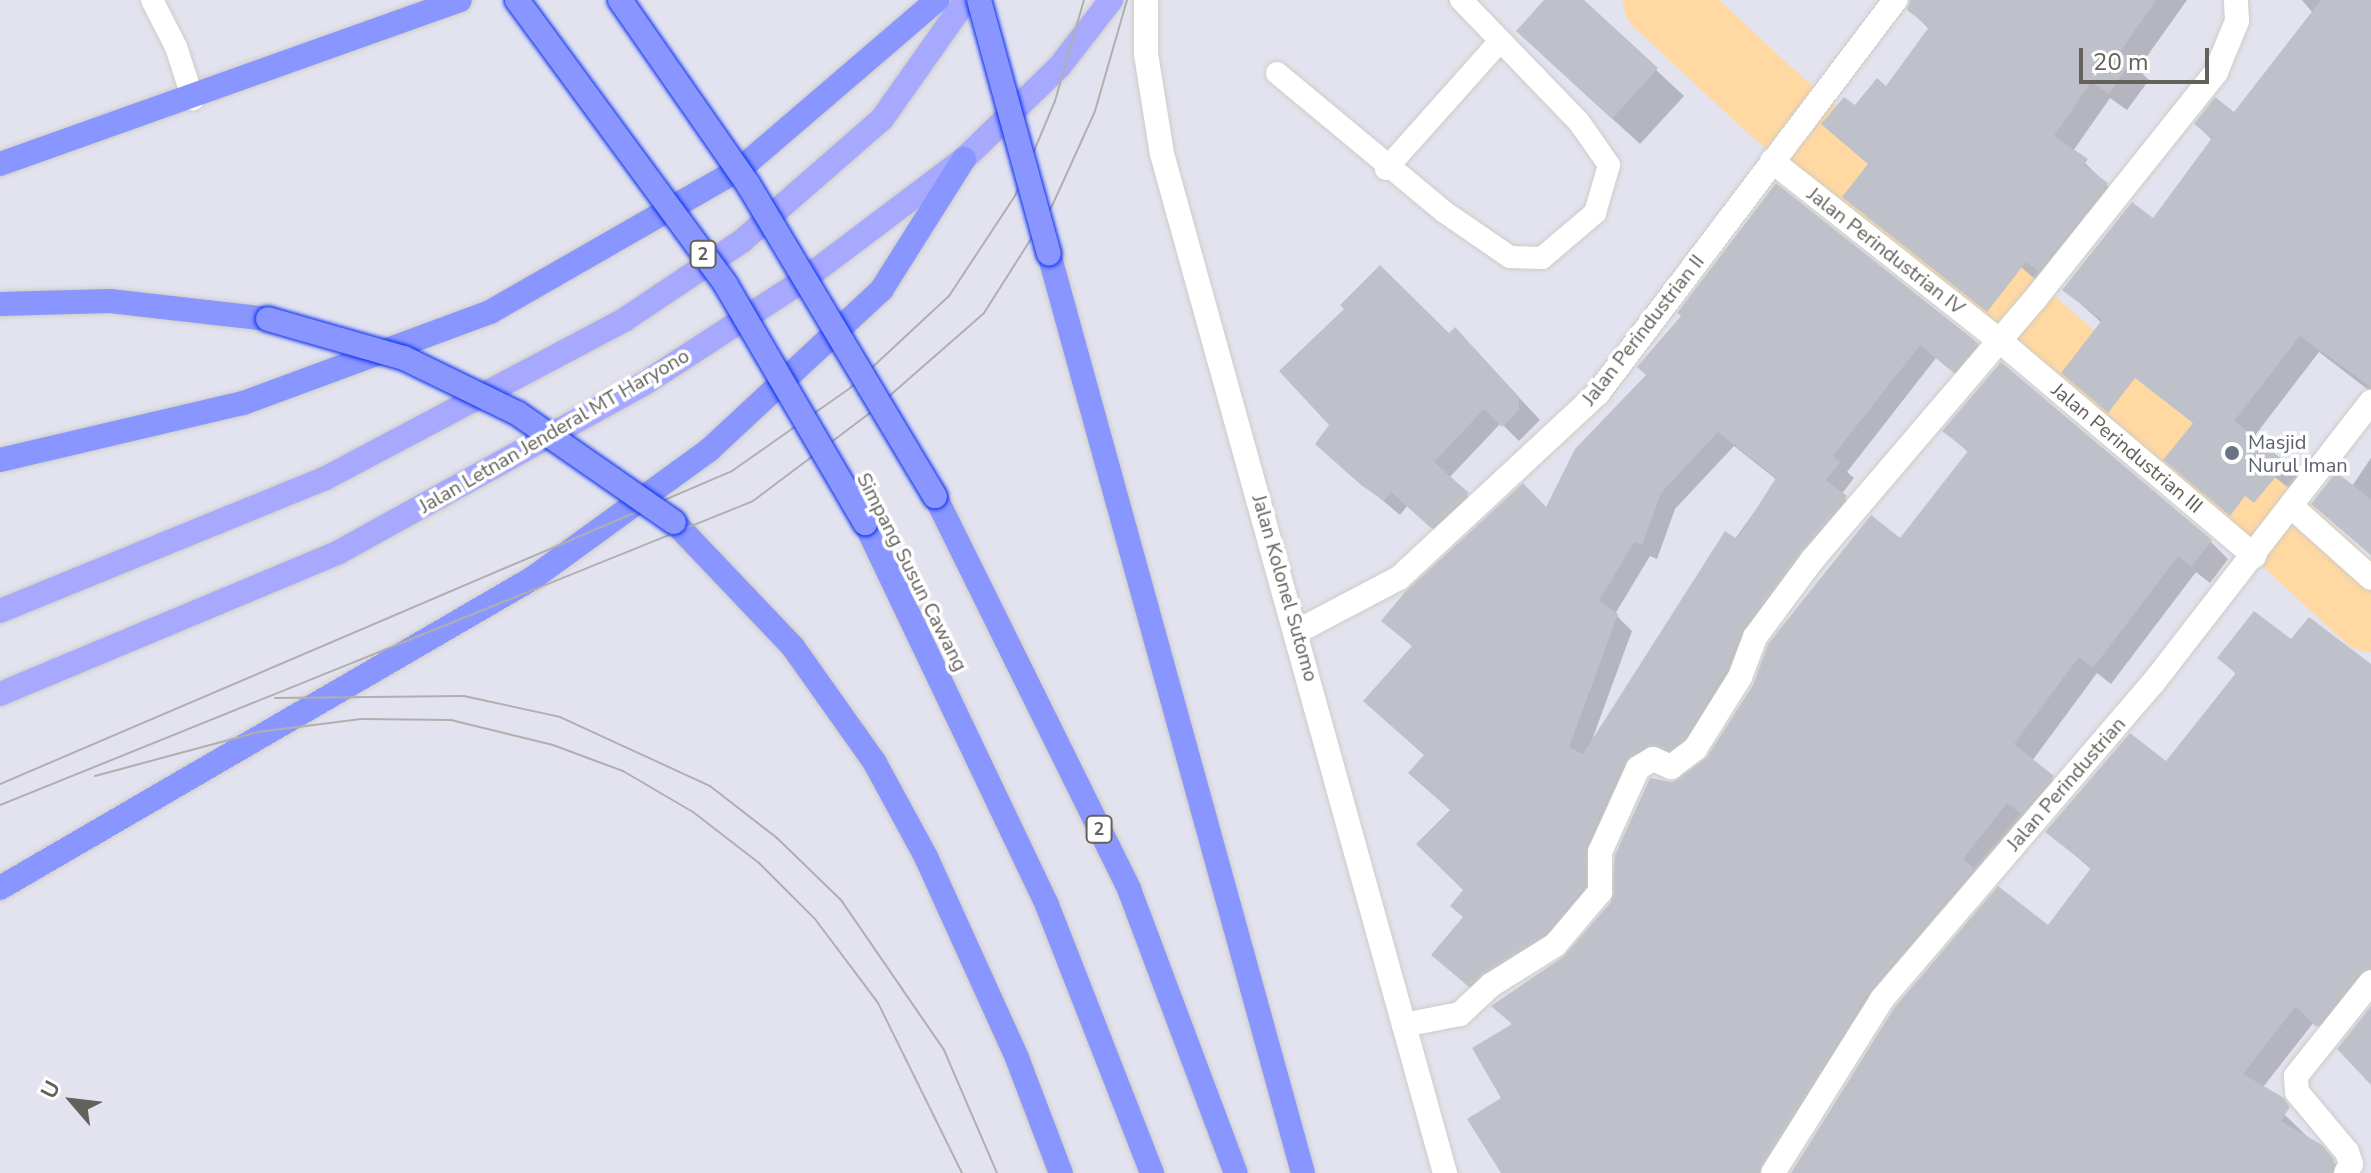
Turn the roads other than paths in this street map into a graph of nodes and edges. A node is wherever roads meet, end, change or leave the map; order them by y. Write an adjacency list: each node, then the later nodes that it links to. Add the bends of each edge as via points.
1 (152, 0): 15 (lane, via 176,47)
2 (460, 0): 15 (highway)
3 (517, 0): 34 (highway, Simpang Susun Cawang / 2, bridge, via 726,285 865,523 1047,905)
4 (620, 0): 35 (highway, 2, bridge, via 748,184 935,496 1129,889)
5 (937, 0): 23 (highway, via 727,178 490,312 243,403)
6 (966, 0): 27 (main road, via 882,119 742,241 624,320 324,479)
7 (979, 0): 36 (highway, bridge)
8 (1111, 0): 17 (main road, Jalan Letnan Jenderal MT Haryono, via 1059,67)
9 (1146, 0): 28 (street, Jalan Kolonel Sutomo, via 1146,54 1162,154)
10 (1461, 0): 13 (lane)
11 (1895, 0): 16 (street, Jalan Perindustrian II)
12 (2236, 0): 21 (street, via 2237,21 2216,72)
13 (1500, 41): 19 (lane); 19 (lane, via 1579,122 1609,165 1595,213 1542,258 1510,257)
14 (1277, 73): 19 (lane)
15 (193, 99): 18 (highway)
16 (1780, 152): 21 (street, Jalan Perindustrian IV); 28 (street, Jalan Perindustrian II, via 1598,393 1399,578)
17 (964, 159): 29 (main road, Jalan Letnan Jenderal MT Haryono, via 802,281 642,385 339,552); 30 (highway, via 882,289 709,450 533,578)
18 (0, 164)
19 (1386, 169)
20 (0, 304): 33 (highway, bridge, via 110,301 268,319 404,358 517,413 674,522 793,647 875,763 926,857 1017,1058)
21 (2005, 336): 25 (street, Jalan Perindustrian III); 32 (street, via 1813,559 1755,637 1740,677 1695,749 1671,767 1653,759 1638,768 1600,852 1600,892 1555,945 1491,985 1460,1014 1443,1022)
22 (2371, 402): 24 (street, Jalan Perindustrian)
23 (0, 460)
24 (2288, 512): 25 (street, Jalan Perindustrian); 26 (street)
25 (2257, 553): 38 (street, Jalan Perindustrian, via 2153,683 1882,999)
26 (2371, 578)
27 (0, 611)
28 (1298, 631): 32 (street, Jalan Kolonel Sutomo)
29 (9, 691)
30 (0, 888)
31 (2371, 982): 39 (street, via 2296,1076 2297,1092 2347,1152 2351,1164)
32 (1404, 1025): 37 (street, Jalan Kolonel Sutomo)
33 (1061, 1173)
34 (1152, 1173)
35 (1236, 1173)
36 (1303, 1173)
37 (1445, 1173)
38 (1773, 1173)
39 (2346, 1173)

